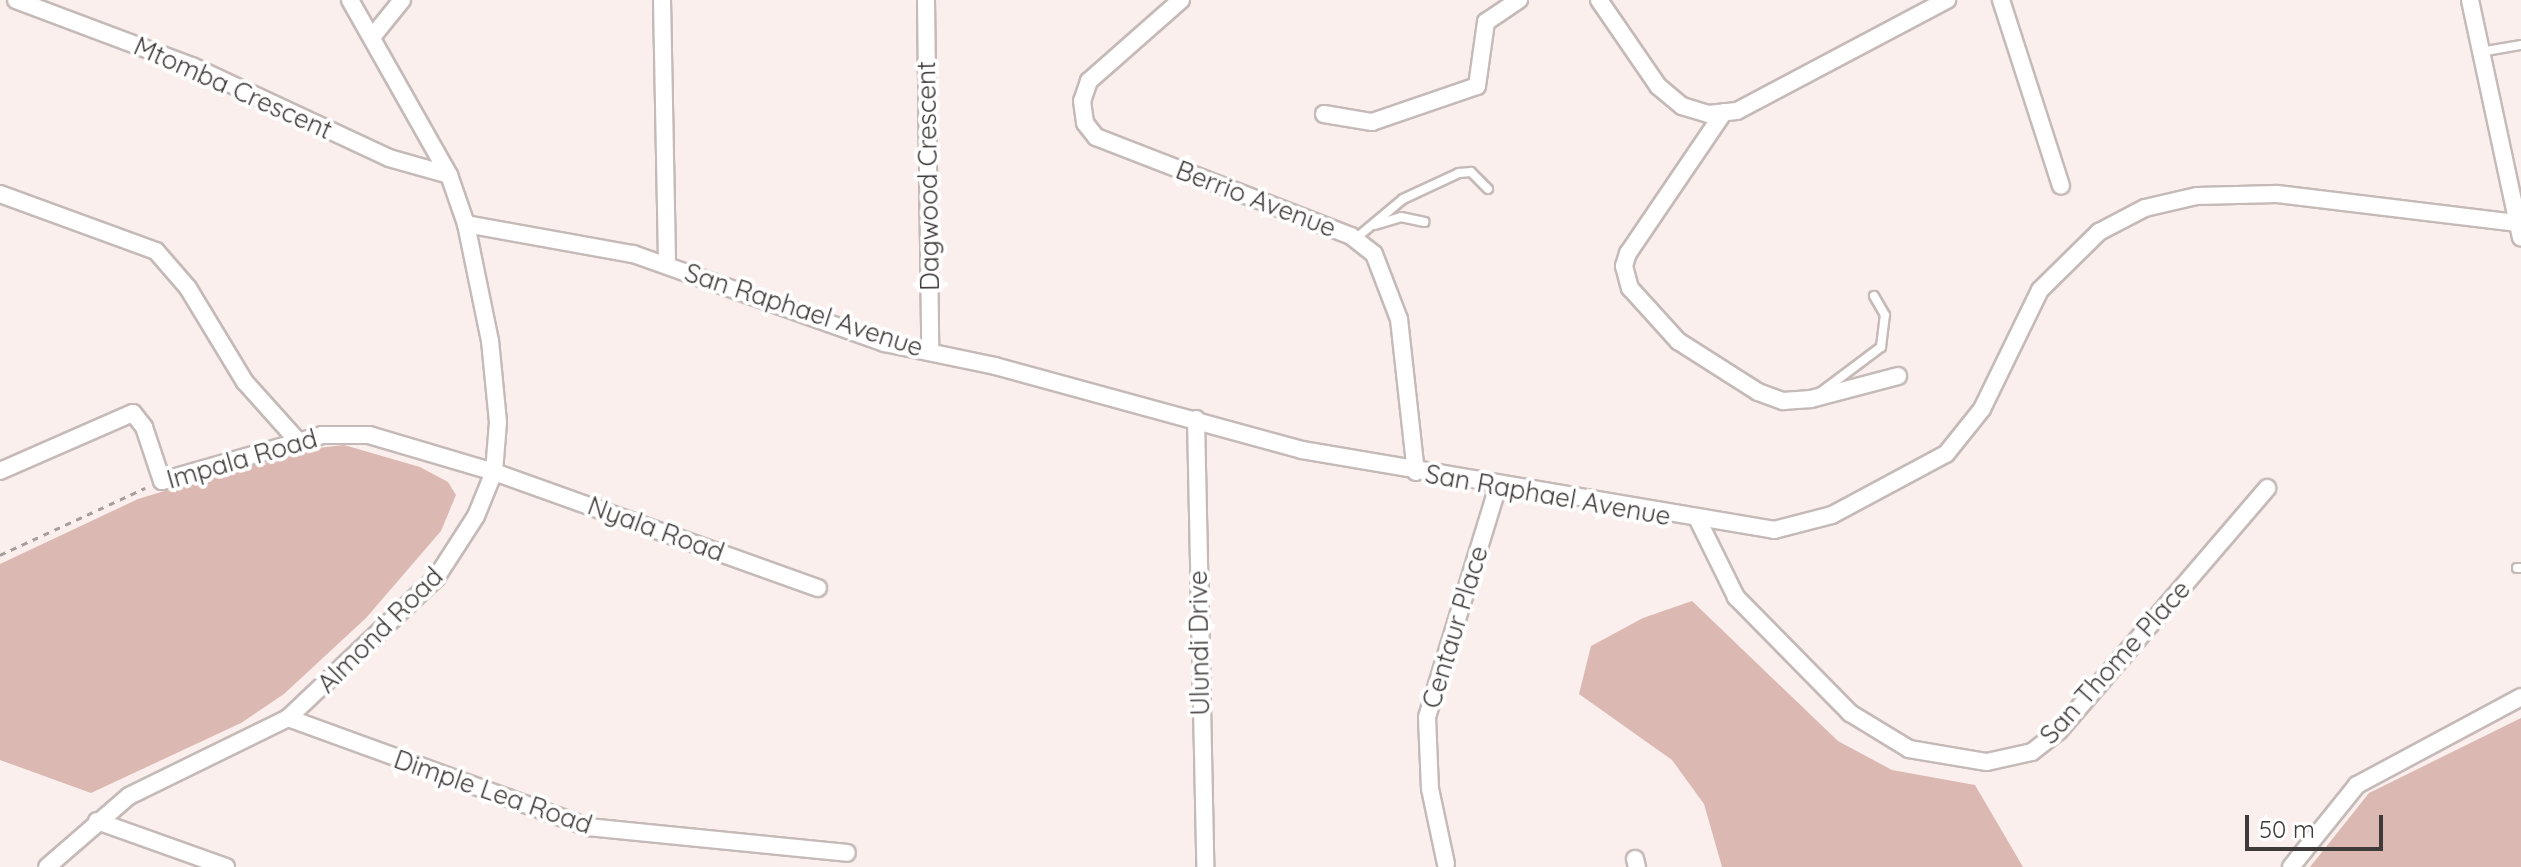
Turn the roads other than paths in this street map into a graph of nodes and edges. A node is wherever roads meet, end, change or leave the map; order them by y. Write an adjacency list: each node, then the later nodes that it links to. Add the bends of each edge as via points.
1 (16, 0): 17 (street, Mtomba Crescent, via 192,66 389,158)
2 (350, 0): 12 (street, Almond Road)
3 (402, 0): 12 (street)
4 (662, 0): 26 (street)
5 (926, 0): 28 (street, Dagwood Crescent)
6 (1181, 0): 25 (street, Berrio Avenue, via 1089,81 1082,101 1085,123 1096,137 1126,150 1234,187)
7 (1519, 0): 16 (street, via 1486,22 1477,86 1372,122)
8 (1599, 0): 15 (street, via 1658,86 1682,106 1708,114)
9 (1947, 0): 15 (street, via 1786,87)
10 (2001, 0): 18 (street)
11 (2470, 0): 14 (street)
12 (373, 36): 17 (street, Almond Road)
13 (2521, 45): 14 (lane)
14 (2479, 52): 24 (street)
15 (1724, 112): 30 (street, via 1628,253 1625,277 1678,341 1758,392 1783,401)
16 (1324, 114)
17 (449, 175): 22 (street, Almond Road)
18 (2061, 186)
19 (1488, 189): 23 (lane, via 1471,172 1459,173 1403,199)
20 (0, 194): 32 (street, via 156,251 188,288 245,382)
21 (1424, 222): 23 (lane, via 1401,217)
22 (466, 224): 26 (street, San Raphael Avenue, via 573,239); 34 (street, Almond Road, via 490,341 498,422)
23 (1371, 226): 25 (lane)
24 (2519, 231): 38 (street, San Raphael Avenue, via 2277,194 2197,196 2145,208 2099,232 2040,290 1982,409 1946,454 1832,515 1804,524 1752,530)
25 (1355, 239): 35 (street, Berrio Avenue, via 1374,254 1399,319)
26 (667, 264): 28 (street, San Raphael Avenue, via 885,343)
27 (1874, 296): 30 (lane, via 1885,315 1881,347)
28 (930, 352): 31 (street, San Raphael Avenue)
29 (1898, 376): 30 (street)
30 (1811, 399)
31 (1196, 419): 35 (street, San Raphael Avenue, via 1302,450); 47 (street, Ulundi Drive)
32 (298, 441): 33 (street, Impala Road, via 162,481 144,427 133,413); 34 (street, Impala Road, via 336,433 369,435)
33 (0, 471)
34 (494, 472): 39 (street, Nyala Road); 41 (street, Almond Road, via 476,516 436,578)
35 (1416, 472): 36 (street, San Raphael Avenue)
36 (1498, 486): 38 (street, San Raphael Avenue); 44 (street, Centaur Place, via 1427,717 1430,789)
37 (2267, 488): 38 (street, San Thome Place, via 2059,731 2032,752 1987,762 1909,749 1850,713 1736,597)
38 (1698, 520)
39 (818, 588)
40 (2521, 697): 48 (street, via 2357,785)
41 (288, 718): 42 (street, Almond Road, via 164,776); 43 (street, Dimple Lea Road, via 588,827)
42 (97, 821): 45 (street, Almond Road); 46 (street)
43 (847, 853)
44 (1446, 864)
45 (47, 867)
46 (226, 867)
47 (1205, 867)
48 (2291, 867)

